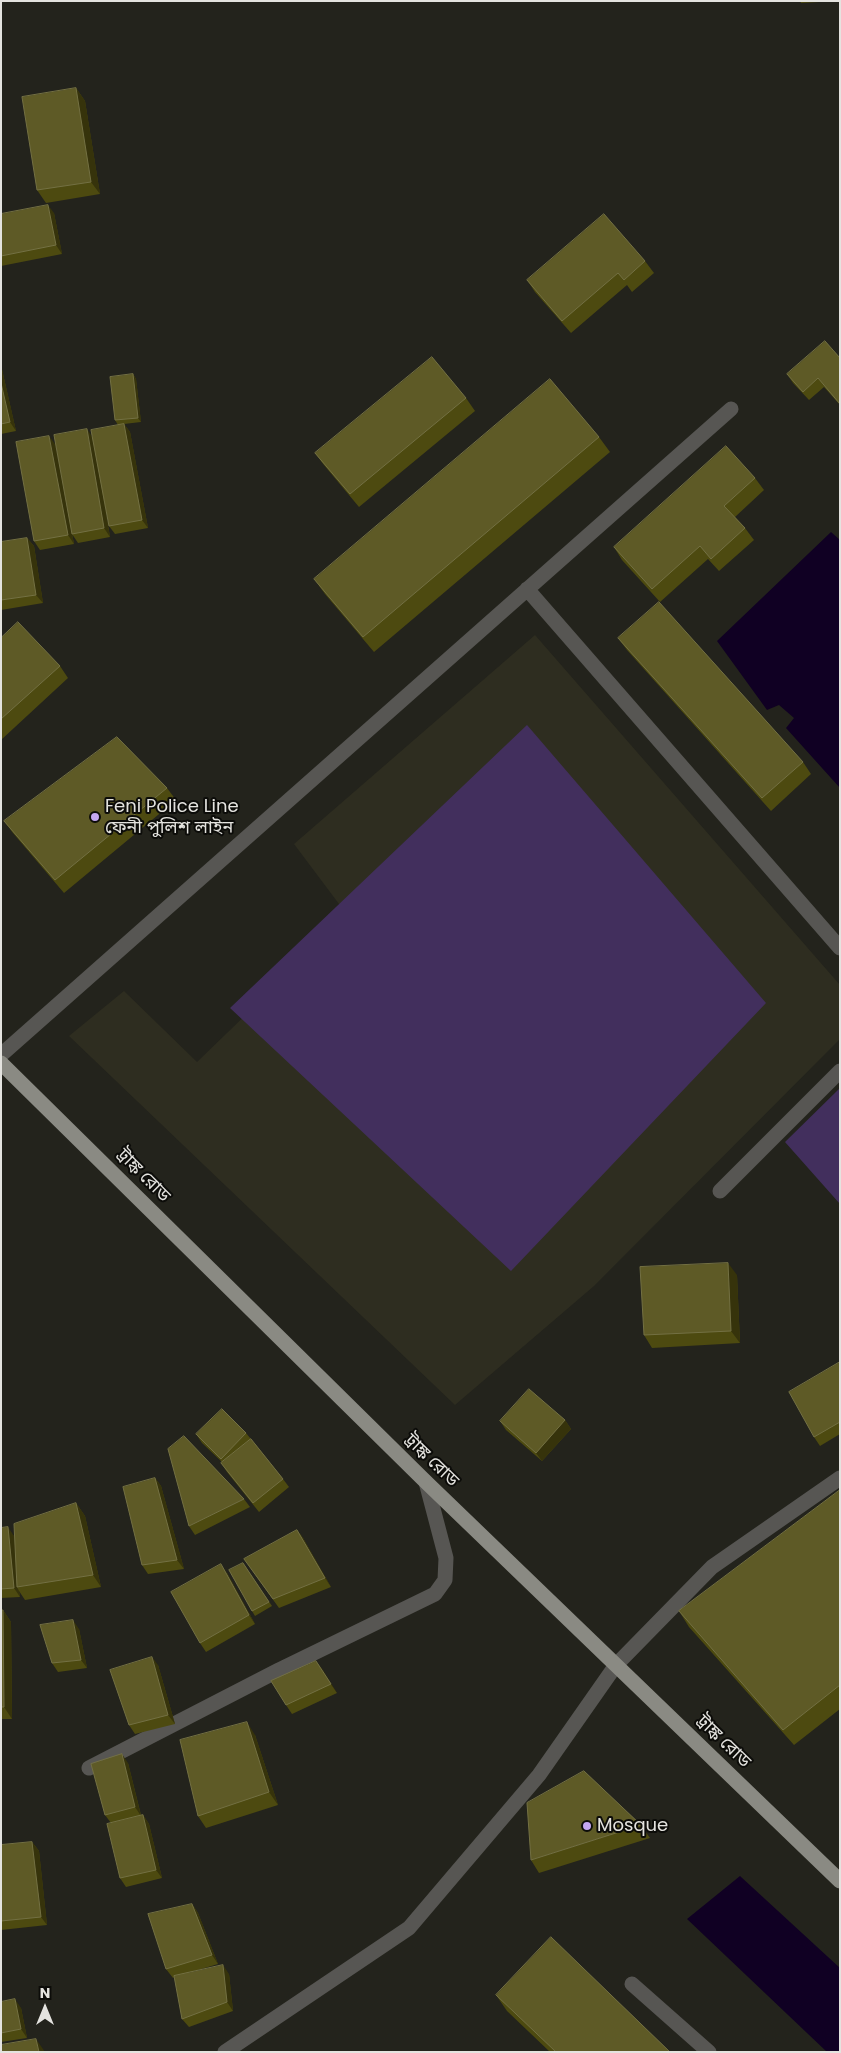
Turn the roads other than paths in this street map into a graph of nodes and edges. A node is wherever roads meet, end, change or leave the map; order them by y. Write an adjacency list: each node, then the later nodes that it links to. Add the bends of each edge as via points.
1 (730, 408): 2 (street)
2 (527, 589): 3 (street); 4 (street)
3 (840, 948)
4 (1, 1055)
5 (1, 1063): 9 (main road, ট্রাঙ্ক রোড)
6 (840, 1071): 7 (street)
7 (720, 1191)
8 (840, 1478): 10 (street, via 712,1566)
9 (426, 1482): 10 (main road, ট্রাঙ্ক রোড); 11 (street, via 446,1558 446,1580 435,1594)
10 (616, 1665): 12 (main road, ট্রাঙ্ক রোড); 14 (street, via 539,1775 409,1928)
11 (89, 1768)
12 (840, 1881)
13 (632, 1984): 15 (street)
14 (225, 2052)
15 (709, 2052)

